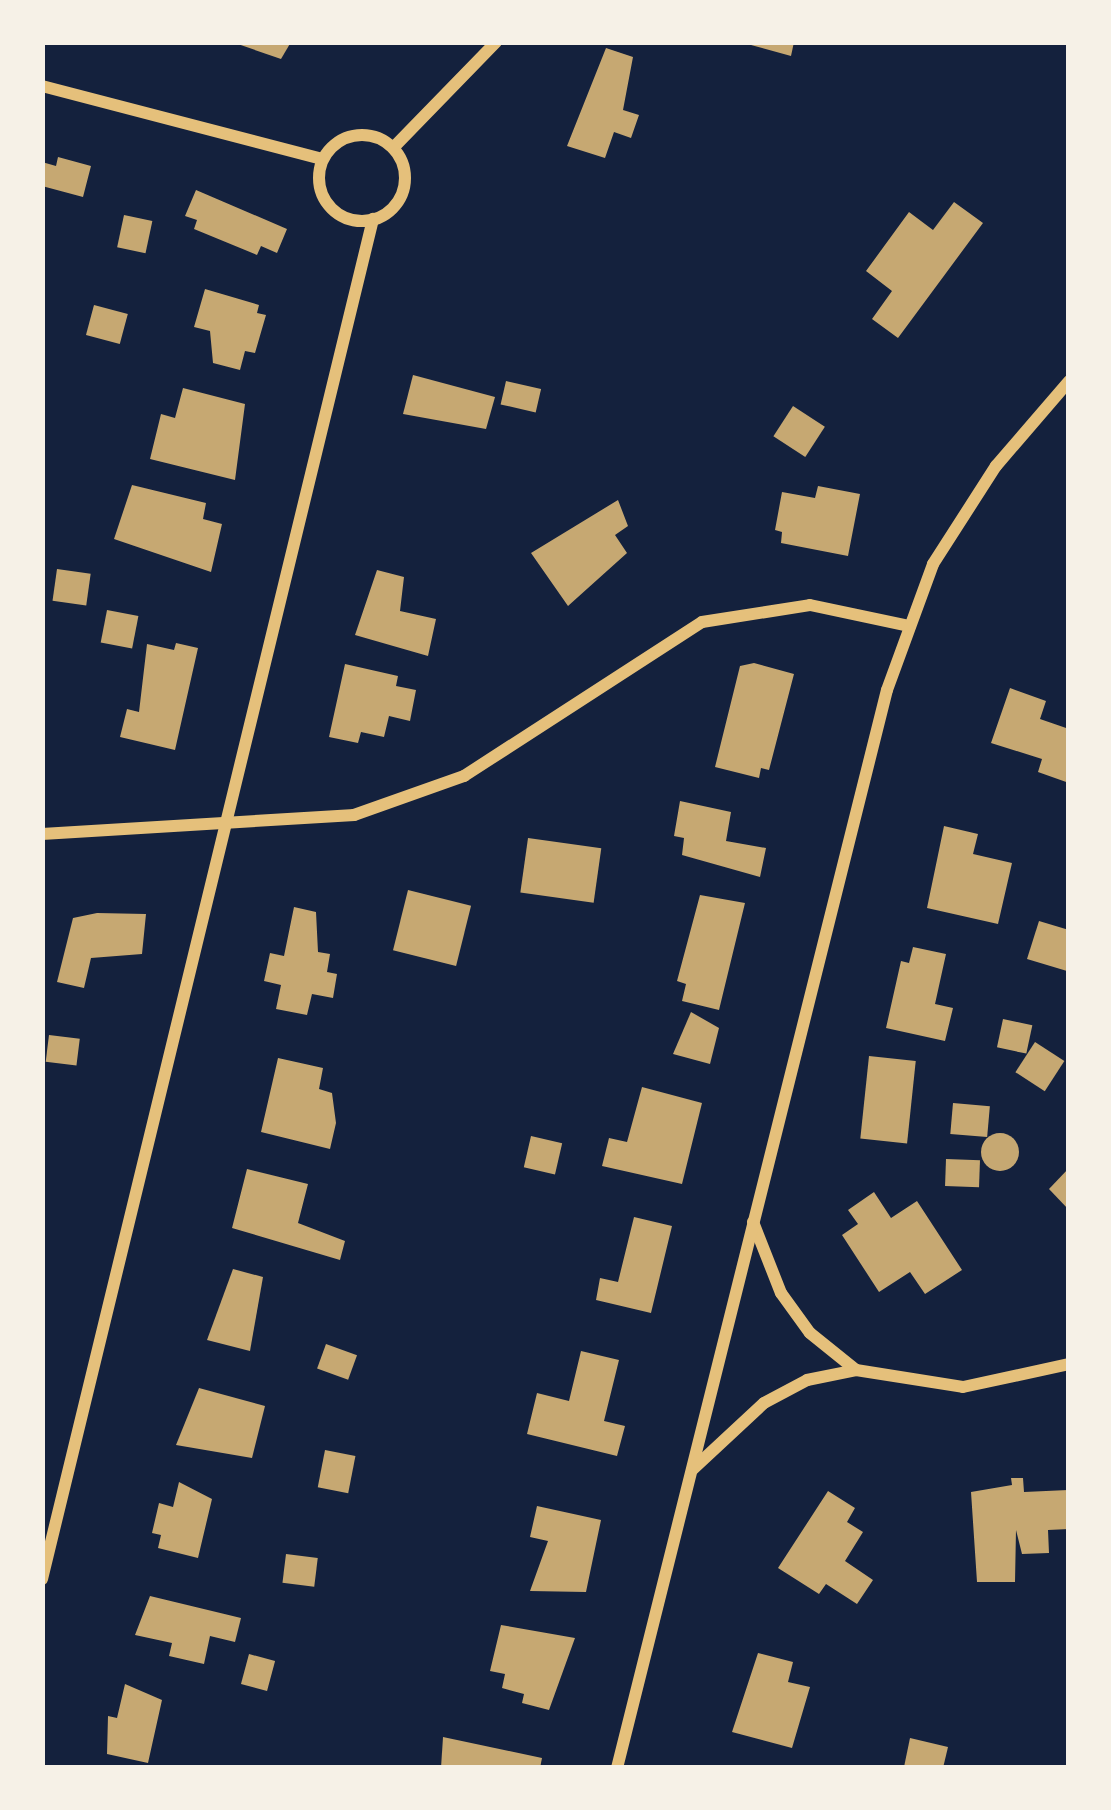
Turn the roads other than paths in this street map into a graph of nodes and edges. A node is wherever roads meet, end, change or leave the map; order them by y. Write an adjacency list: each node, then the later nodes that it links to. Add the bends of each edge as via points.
1 (496, 42): 3 (street)
2 (42, 86): 4 (street)
3 (393, 148): 4 (street, via 358,135); 5 (street, via 405,181 394,206)
4 (323, 159): 5 (street, via 324,198 346,218)
5 (373, 219): 8 (street)
6 (1069, 381): 7 (street, via 965,512 933,564)
7 (910, 626): 8 (street, via 810,605 729,614 666,641 512,748 435,789 354,815); 10 (street)
8 (226, 827): 9 (street); 14 (street)
9 (42, 834)
10 (752, 1218): 12 (street, via 781,1293 810,1333); 13 (street)
11 (1069, 1364): 12 (street, via 963,1387)
12 (856, 1370): 13 (street, via 807,1380 764,1403)
13 (691, 1471): 15 (street)
14 (42, 1579)
15 (617, 1768)

